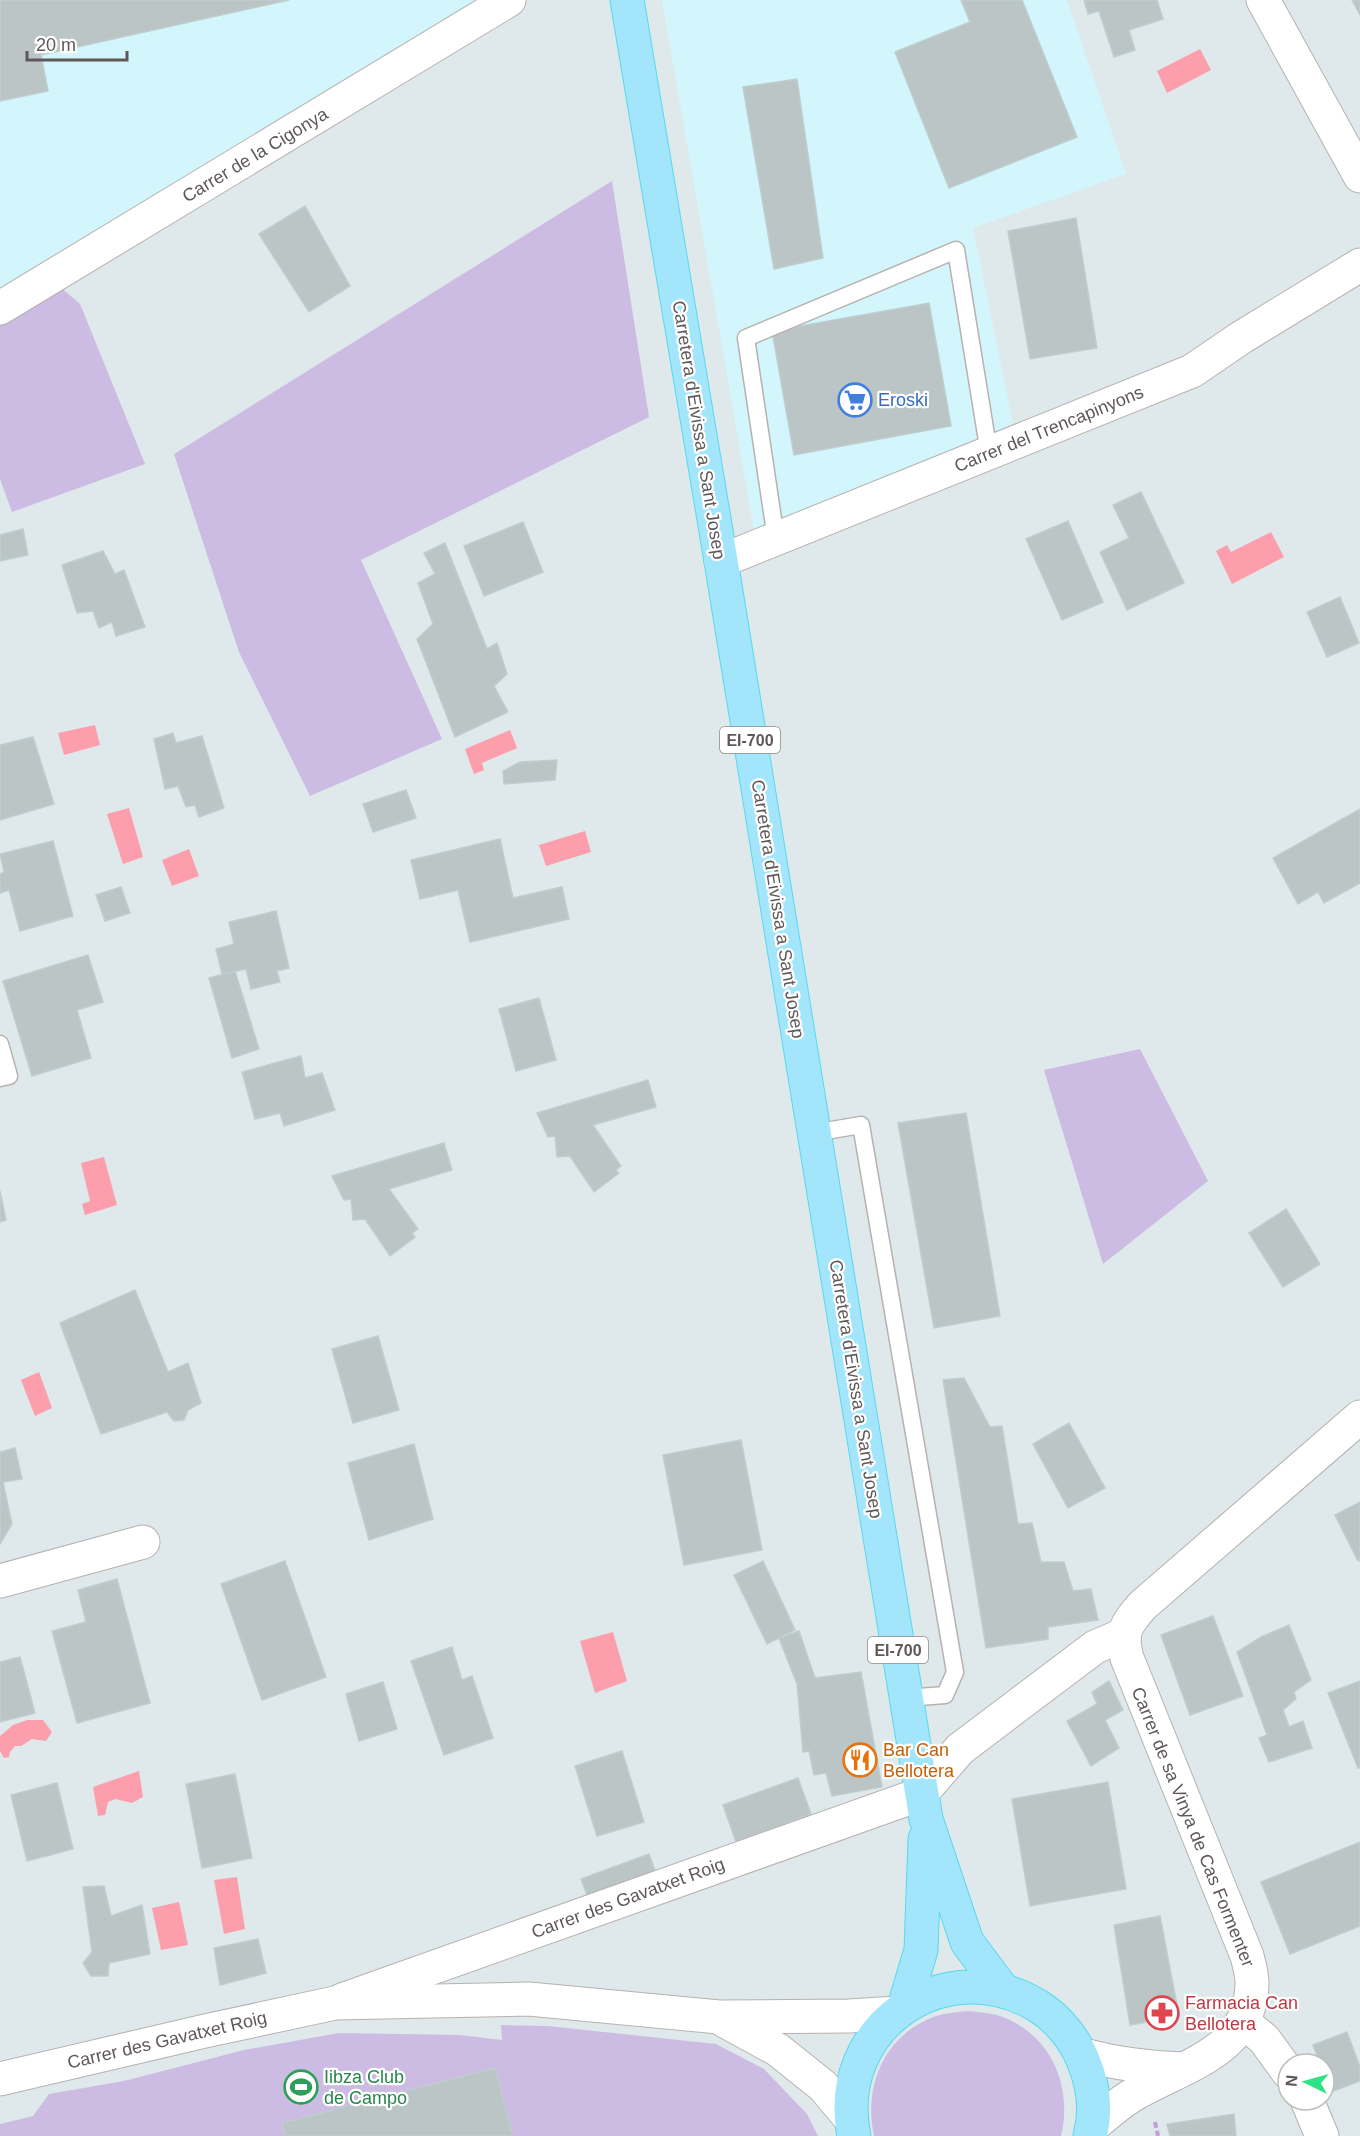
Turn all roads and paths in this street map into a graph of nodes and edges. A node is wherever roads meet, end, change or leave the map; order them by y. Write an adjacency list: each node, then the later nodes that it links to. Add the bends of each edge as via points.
1 (509, 0): 6 (street, Carrer de la Cigonya)
2 (627, 0): 9 (main road, Carretera d'Eivissa a Sant Josep / EI-700)
3 (1263, 0): 4 (street)
4 (1360, 176)
5 (1360, 265): 7 (street, Carrer del Trencapinyons, via 1192,371)
6 (0, 308)
7 (989, 453): 8 (street, Carrer del Trencapinyons); 8 (lane, via 956,250 746,338)
8 (776, 539): 9 (street, Carrer del Trencapinyons)
9 (721, 561): 12 (main road, Carretera d'Eivissa a Sant Josep / EI-700)
10 (0, 1044): 11 (lane, via 9,1076)
11 (0, 1078)
12 (814, 1133): 17 (main road, Carretera d'Eivissa a Sant Josep / EI-700); 17 (lane, via 861,1125 955,1672 945,1695)
13 (1360, 1417): 16 (street, via 1143,1605)
14 (143, 1542): 15 (street)
15 (0, 1581)
16 (1123, 1635): 18 (street, via 1095,1647 960,1749); 23 (street, Carrer de sa Vinya de Cas Formenter, via 1126,1658 1139,1692 1247,1956 1252,1981 1250,2005)
17 (906, 1698): 18 (main road, Carretera d'Eivissa a Sant Josep / EI-700)
18 (923, 1806): 19 (main road, Carretera d'Eivissa a Sant Josep / EI-700, via 967,1942); 20 (street, Carrer des Gavatxet Roig); 21 (main road, Carretera d'Eivissa a Sant Josep / EI-700, via 921,1950)
19 (1003, 1990): 21 (main road, EI-700, via 978,1986 952,1988 927,1995); 24 (main road, EI-700, via 1049,2014)
20 (335, 2003): 22 (street, Carrer des Gavatxet Roig, via 529,1999); 27 (street, Carrer des Gavatxet Roig)
21 (900, 2010): 22 (street, Carrer des Gavatxet Roig, via 849,2016); 29 (main road, EI-700, via 876,2034 860,2060 852,2088)
22 (718, 2017): 29 (street, Carrer des Gavatxet Roig, via 778,2050 824,2086)
23 (1242, 2022): 25 (street, via 1264,2038); 26 (street, via 1229,2040)
24 (1081, 2054): 26 (street, via 1134,2066); 30 (main road, EI-700, via 1090,2077)
25 (1276, 2055)
26 (1185, 2070): 30 (street, via 1138,2092 1115,2107)
27 (0, 2079)
28 (1312, 2112): 31 (street)
29 (852, 2127)
30 (1091, 2131)
31 (1322, 2136)

